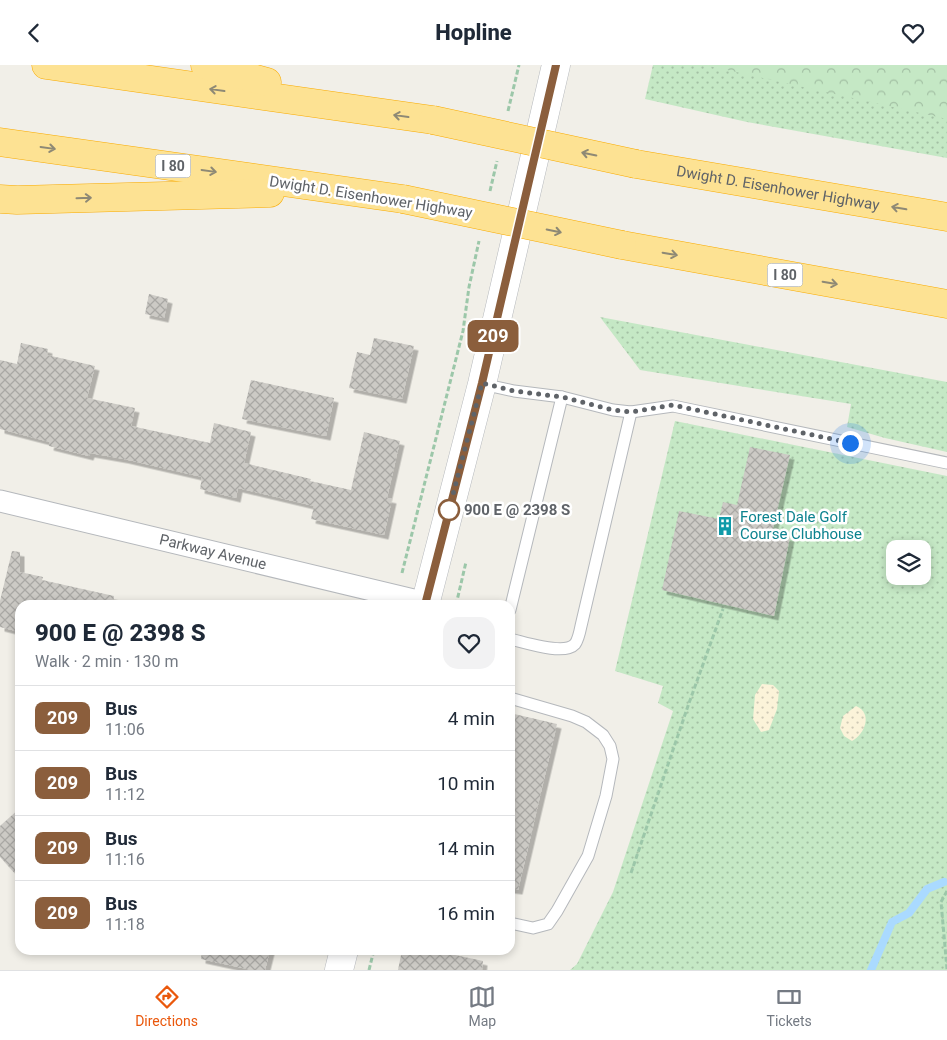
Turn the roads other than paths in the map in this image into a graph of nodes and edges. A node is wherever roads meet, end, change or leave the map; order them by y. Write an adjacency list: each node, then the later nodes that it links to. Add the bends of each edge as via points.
1 (46, 65): 4 (highway, Dwight D. Eisenhower Highway, one-way to 1)
2 (205, 65): 4 (highway)
3 (556, 65): 10 (street)
4 (370, 111): 8 (highway, Dwight D. Eisenhower Highway, one-way to 4, bridge, via 636,164 433,120)
5 (0, 141): 6 (highway, Dwight D. Eisenhower Highway / I 80, one-way to 6)
6 (347, 191): 7 (highway, one-way to 6); 9 (highway, Dwight D. Eisenhower Highway / I 80, one-way to 9, bridge, via 403,199 622,245)
7 (0, 199)
8 (947, 217)
9 (947, 304)
10 (482, 383): 11 (lane); 16 (street)
11 (562, 397): 12 (lane); 17 (lane)
12 (631, 412): 13 (lane, via 673,405); 18 (lane, via 582,626 575,644 568,649 551,648)
13 (947, 463)
14 (0, 501): 15 (street, Parkway Avenue)
15 (408, 600)
16 (426, 600)
17 (512, 600)
18 (515, 640)
19 (515, 699): 20 (lane, via 586,722 603,735 613,759 588,856 557,911 548,924 533,928)
20 (515, 924)
21 (343, 955): 22 (street)
22 (339, 970)

